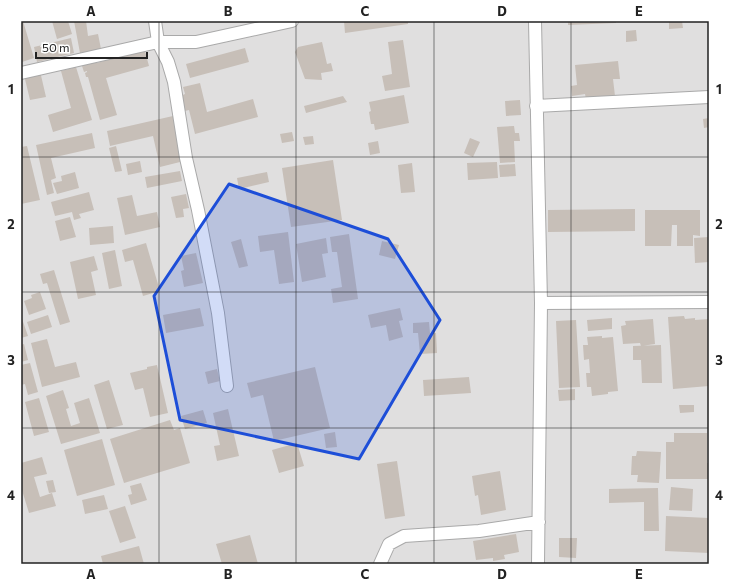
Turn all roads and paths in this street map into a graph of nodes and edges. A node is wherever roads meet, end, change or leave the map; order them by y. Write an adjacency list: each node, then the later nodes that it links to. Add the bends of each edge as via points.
1 (155, 21): 5 (street)
2 (292, 21): 4 (street)
3 (535, 21): 8 (street)
4 (257, 25): 5 (street, via 196,42)
5 (158, 42): 6 (street); 11 (street, via 174,82 186,158 218,313)
6 (21, 73)
7 (709, 97): 8 (street)
8 (536, 106): 10 (street)
9 (709, 302): 10 (street)
10 (540, 303): 12 (street)
11 (227, 386)
12 (539, 522): 13 (street, via 479,531 404,536 389,544); 14 (street)
13 (380, 564)
14 (538, 564)

